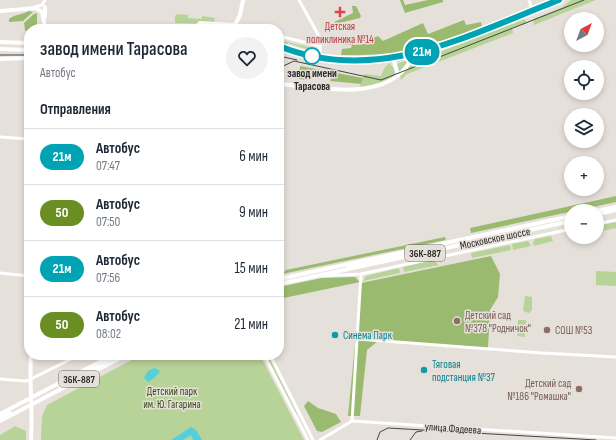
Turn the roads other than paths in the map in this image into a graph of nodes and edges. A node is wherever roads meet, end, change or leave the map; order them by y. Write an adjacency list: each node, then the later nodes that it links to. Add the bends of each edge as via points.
1 (45, 0): 6 (street); 7 (street, via 42,5)
2 (242, 0): 14 (main road)
3 (299, 0): 18 (street, via 320,38)
4 (530, 0): 8 (street)
5 (559, 0): 8 (main road)
6 (45, 7): 11 (main road)
7 (20, 9): 9 (main road); 10 (main road, via 39,9 43,14)
8 (532, 10): 22 (main road)
9 (0, 11)
10 (44, 24)
11 (45, 24)
12 (199, 24): 13 (main road)
13 (218, 24)
14 (236, 24)
15 (284, 37): 18 (street)
16 (0, 42): 17 (main road)
17 (24, 43)
18 (320, 46): 25 (street, via 320,55)
19 (284, 48): 25 (main road)
20 (0, 49): 21 (main road)
21 (24, 50)
22 (416, 54): 24 (main road); 27 (main road)
23 (24, 58): 26 (main road)
24 (393, 58): 25 (main road, via 353,62); 27 (main road)
25 (326, 59)
26 (0, 60)
27 (398, 75): 28 (main road, via 368,89)
28 (284, 84)
29 (0, 137): 30 (street)
30 (24, 138)
31 (616, 209): 32 (main road); 33 (main road)
32 (604, 210)
33 (604, 213)
34 (564, 220): 40 (main road, Московское шоссе / 36К-887)
35 (616, 220): 38 (street)
36 (564, 221): 41 (main road, Московское шоссе / 36К-887)
37 (564, 221): 48 (main road, Московское шоссе / 36К-887)
38 (604, 223)
39 (564, 231): 42 (street)
40 (438, 247): 41 (street); 46 (main road, Московское шоссе / 36К-887)
41 (429, 252): 42 (street); 47 (main road, Московское шоссе / 36К-887)
42 (409, 264): 44 (street)
43 (0, 273): 45 (street)
44 (361, 274): 47 (street); 51 (street)
45 (24, 275)
46 (306, 276): 47 (street); 49 (main road, Московское шоссе / 36К-887)
47 (316, 276): 50 (main road, Московское шоссе / 36К-887)
48 (284, 281)
49 (284, 281)
50 (284, 281)
51 (357, 339): 52 (street); 68 (street)
52 (616, 357)
53 (31, 360): 61 (main road)
54 (69, 360): 61 (street)
55 (105, 360): 62 (main road, 36К-887)
56 (110, 360): 62 (main road, 36К-887)
57 (116, 360): 62 (main road, 36К-887)
58 (267, 360): 65 (street)
59 (273, 360): 64 (street)
60 (0, 379): 61 (street)
61 (29, 380): 62 (main road)
62 (32, 401): 63 (main road, 36К-887); 66 (main road, 36К-887); 67 (main road, 36К-887); 72 (main road)
63 (0, 414)
64 (300, 414): 65 (street); 69 (street)
65 (295, 416): 70 (street)
66 (0, 418)
67 (0, 421)
68 (352, 421): 71 (street, улица Фадеева); 75 (street)
69 (304, 422): 70 (street); 74 (street)
70 (299, 424): 73 (street)
71 (616, 438)
72 (31, 440)
73 (308, 440)
74 (313, 440)
75 (320, 440)

